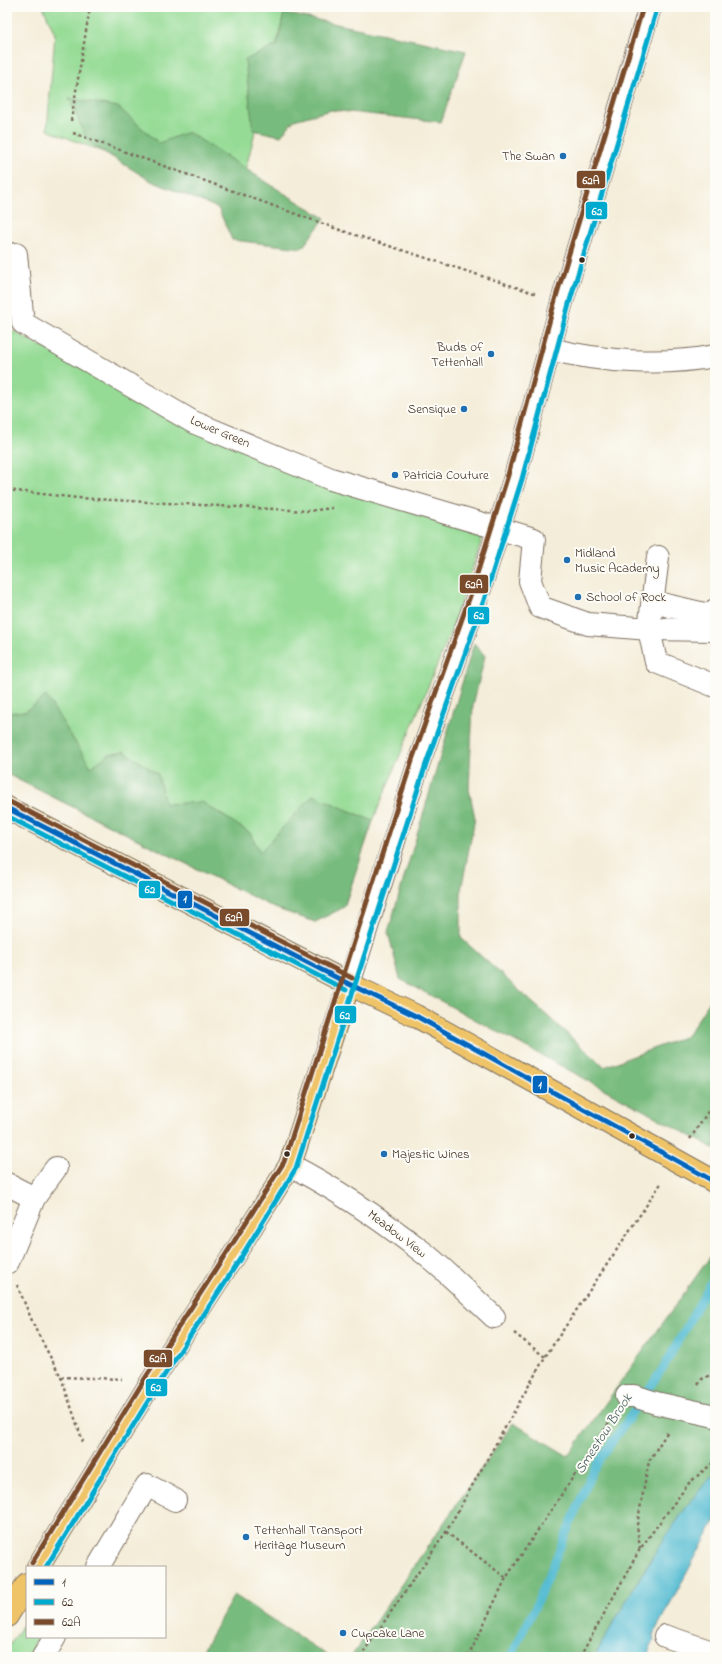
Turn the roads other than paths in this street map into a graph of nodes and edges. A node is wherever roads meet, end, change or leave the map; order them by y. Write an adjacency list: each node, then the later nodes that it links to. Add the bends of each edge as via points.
1 (650, 7): 3 (street)
2 (12, 263): 5 (street, Lower Green, via 23,323 193,422 332,479)
3 (550, 349): 4 (street, via 578,356 652,362); 5 (street)
4 (715, 356)
5 (499, 530): 9 (street, via 534,539 530,581 540,607 588,624); 13 (street, via 419,762)
6 (658, 557): 7 (street)
7 (653, 602): 8 (street, via 713,616); 9 (street)
8 (715, 610)
9 (649, 629): 10 (street); 11 (street, via 656,662)
10 (715, 630)
11 (715, 686)
12 (7, 808): 13 (main road)
13 (349, 984): 14 (main road); 16 (main road, bridge, via 416,1016)
14 (290, 1165): 20 (street, Meadow View, via 366,1210 421,1250); 24 (main road, via 152,1381)
15 (56, 1168): 18 (street)
16 (715, 1182)
17 (7, 1184): 18 (street)
18 (34, 1198): 19 (street)
19 (8, 1262)
20 (494, 1317)
21 (630, 1396): 22 (street)
22 (715, 1416)
23 (175, 1500): 25 (street, via 147,1485)
24 (39, 1566)
25 (99, 1566)
26 (26, 1586): 27 (main road)
27 (7, 1616)
28 (665, 1636): 30 (street)
29 (54, 1638): 31 (street)
30 (715, 1653)
31 (43, 1657)

